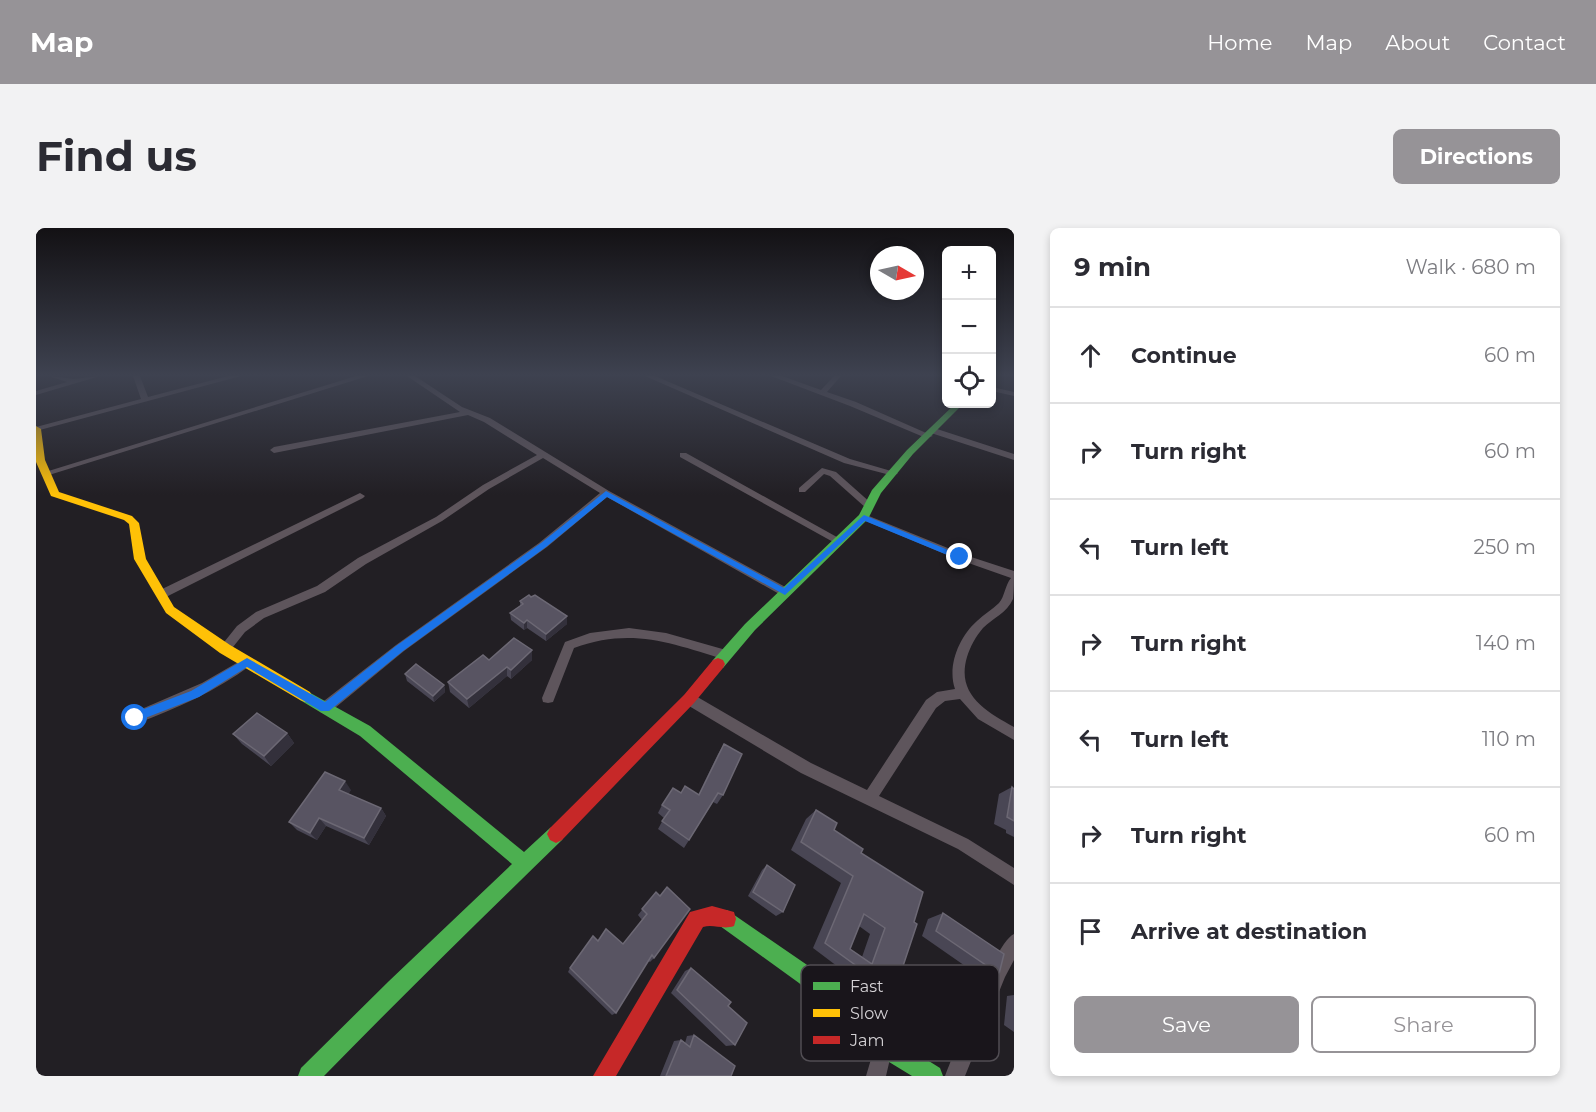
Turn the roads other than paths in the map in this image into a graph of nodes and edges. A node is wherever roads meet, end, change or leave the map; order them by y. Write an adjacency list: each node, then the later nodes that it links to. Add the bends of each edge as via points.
1 (87, 416): 8 (street)
2 (235, 416): 14 (street)
3 (455, 416): 10 (street)
4 (474, 416): 11 (street)
5 (741, 416): 15 (street, via 847,461)
6 (883, 416): 9 (street)
7 (948, 416): 9 (street)
8 (37, 429): 14 (street, via 38,450)
9 (931, 434): 13 (street); 15 (street)
10 (274, 450)
11 (543, 455): 17 (street); 25 (street, via 362,561 321,590 260,615 241,629)
12 (682, 455): 20 (street)
13 (1014, 458)
14 (46, 473): 24 (street, via 56,495 134,523 140,559)
15 (894, 473): 19 (street, via 876,492)
16 (802, 490): 19 (street, via 826,470)
17 (606, 493): 23 (street); 31 (street, via 530,555 400,648)
18 (360, 496): 24 (street)
19 (867, 512): 20 (street); 21 (street, via 960,557)
20 (839, 541): 23 (street)
21 (1014, 575)
22 (1014, 581): 28 (street, via 1004,604 974,631 961,655 956,676)
23 (785, 592): 26 (street)
24 (162, 594): 25 (street, via 170,610)
25 (225, 649): 27 (street)
26 (726, 655): 29 (street, via 650,633 616,631 591,635 569,645); 30 (street)
27 (247, 662): 31 (street); 32 (street, via 195,694)
28 (961, 694): 33 (street, via 989,721); 34 (street, via 942,696 932,704)
29 (548, 698)
30 (689, 699): 34 (street, via 806,768); 35 (street)
31 (325, 708): 35 (street, via 380,743)
32 (135, 718)
33 (1014, 734)
34 (870, 798): 36 (street, via 963,844)
35 (526, 865): 43 (street)
36 (1014, 878)
37 (1014, 944): 38 (street)
38 (999, 969)
39 (801, 972): 44 (street, via 730,920 712,915 697,919)
40 (880, 1061): 45 (street)
41 (908, 1061): 46 (street)
42 (961, 1061): 47 (street)
43 (309, 1076)
44 (604, 1076)
45 (876, 1076)
46 (932, 1076)
47 (955, 1076)

